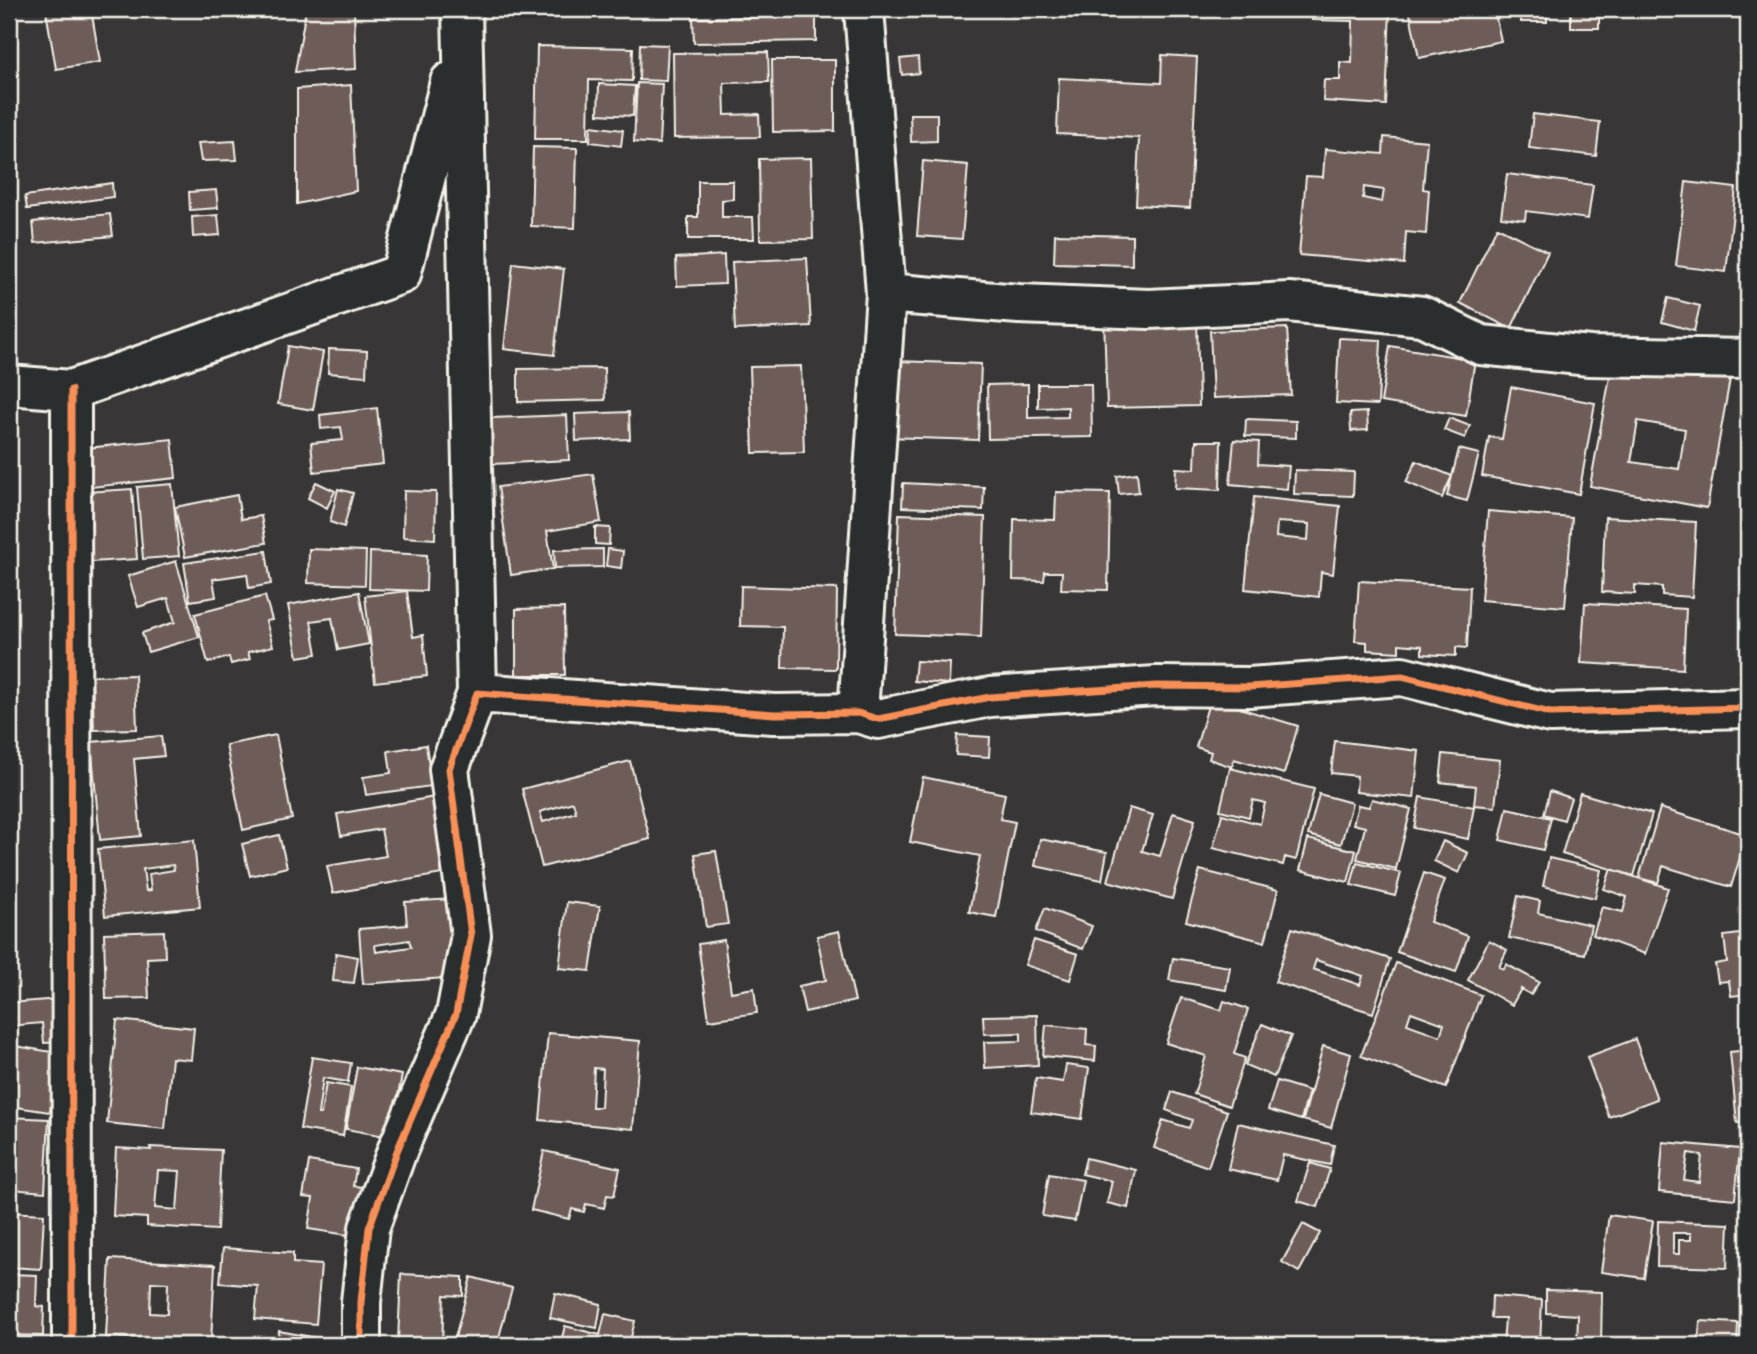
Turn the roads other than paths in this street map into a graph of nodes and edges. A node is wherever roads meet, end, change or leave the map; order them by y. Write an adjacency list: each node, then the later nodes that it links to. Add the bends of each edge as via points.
1 (864, 9): 3 (street)
2 (462, 22): 6 (street, via 401,274); 7 (street)
3 (887, 293): 4 (street, via 1149,309 1290,302 1422,316 1481,345 1590,356); 9 (street)
4 (1748, 359)
5 (9, 385): 6 (street)
6 (71, 390): 10 (street)
7 (477, 693): 9 (street, via 774,714); 11 (street, via 449,769 471,935 456,1014 369,1228)
8 (1748, 708): 9 (street, via 1550,713 1402,676 990,697 878,719)
9 (858, 713)
10 (72, 1345)
11 (361, 1345)

